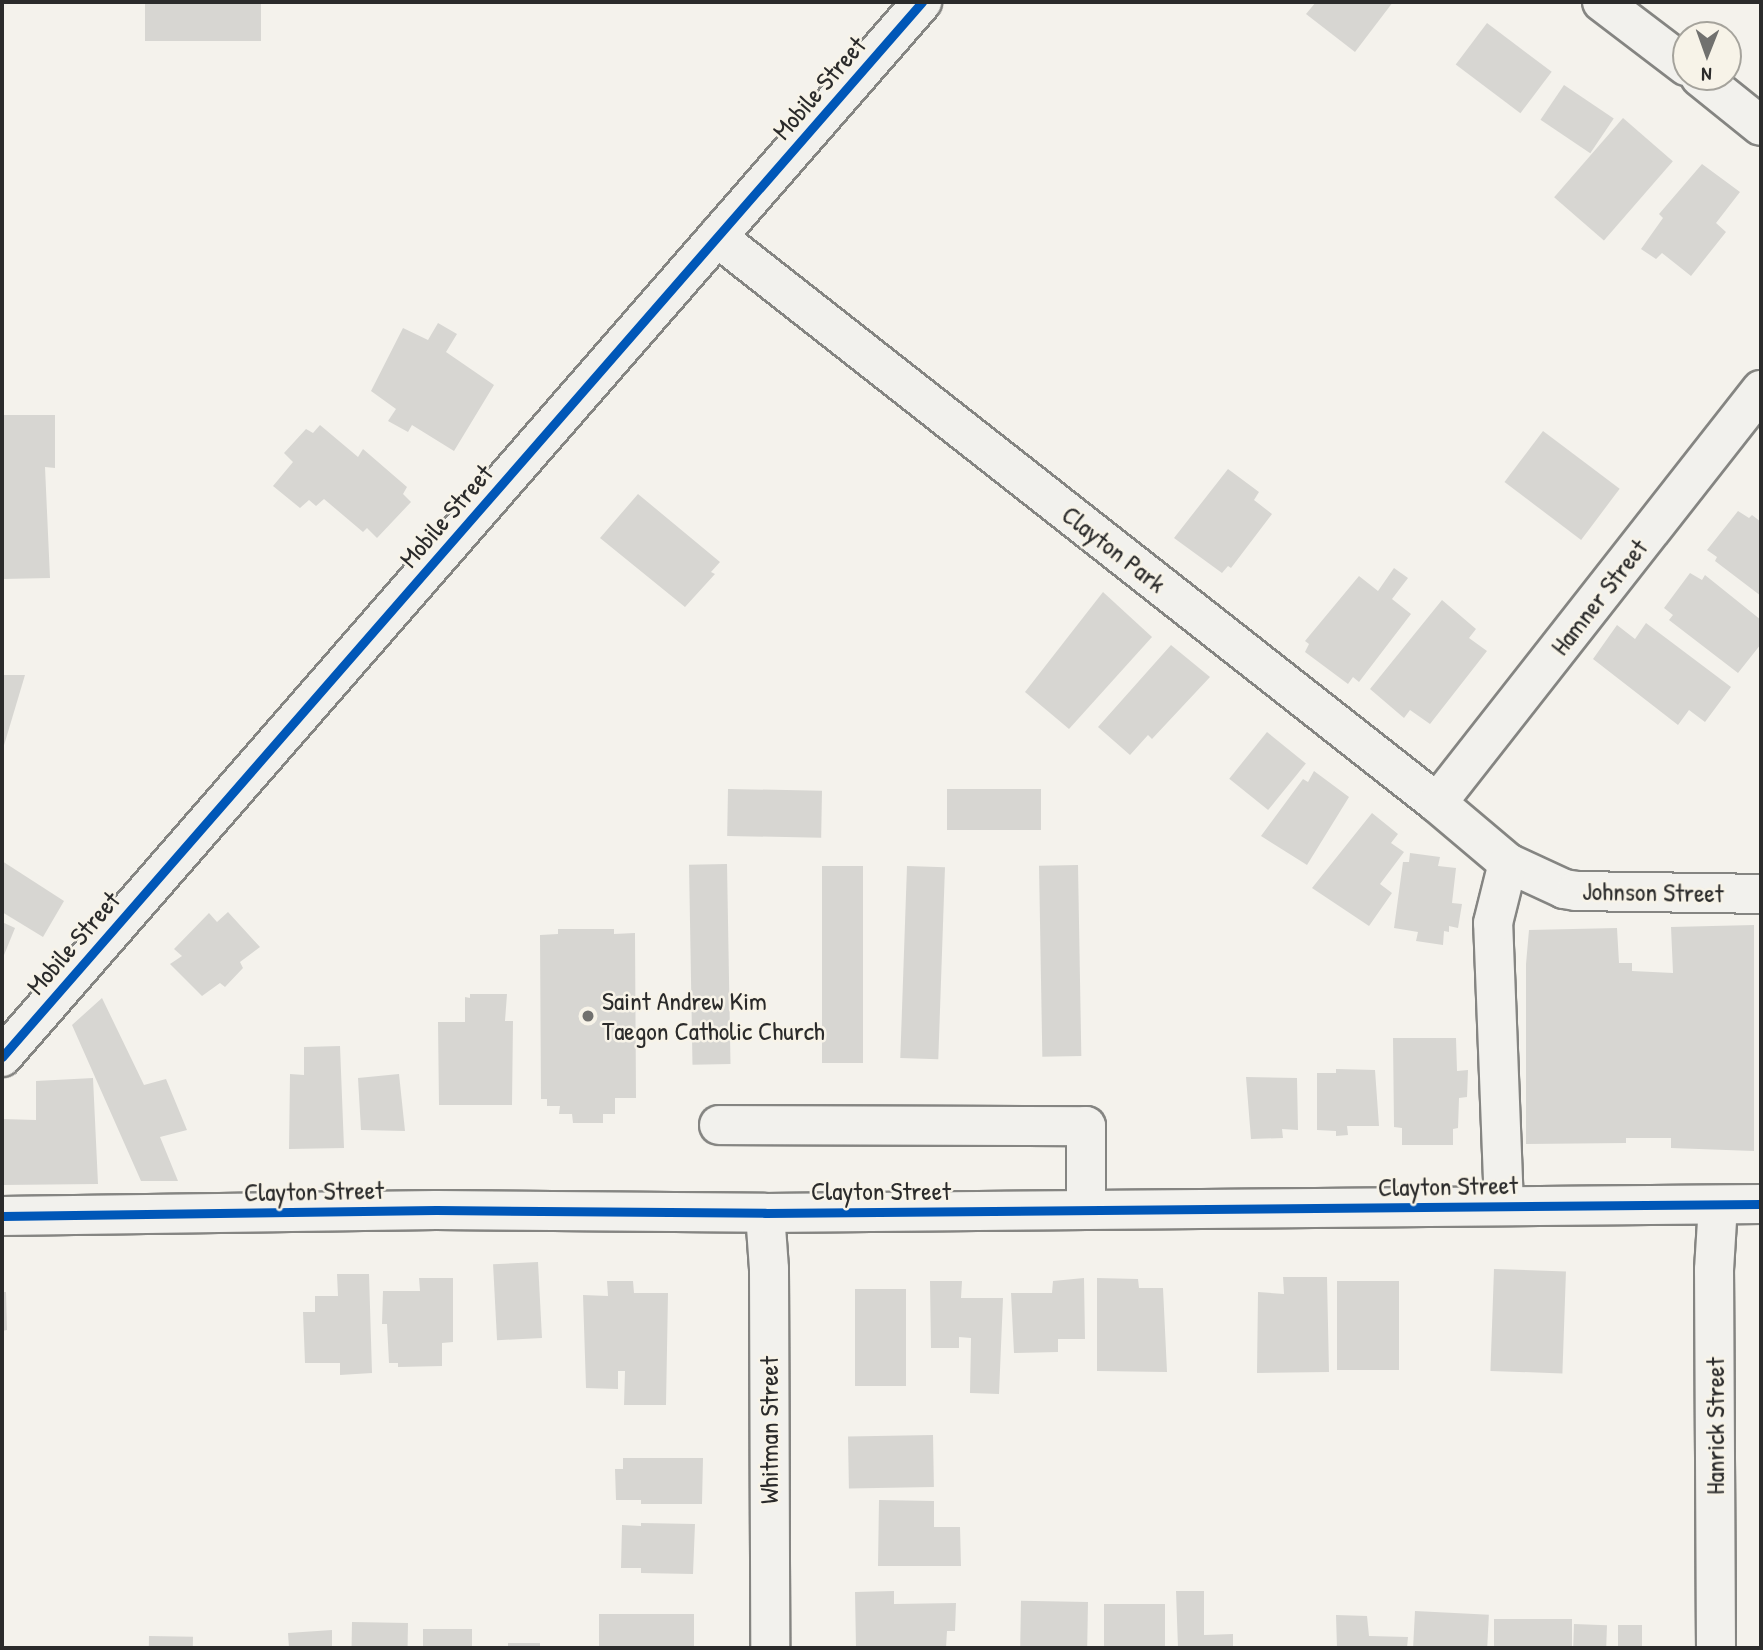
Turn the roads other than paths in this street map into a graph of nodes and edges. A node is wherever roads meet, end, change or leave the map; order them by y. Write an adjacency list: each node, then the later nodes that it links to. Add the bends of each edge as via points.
1 (922, 2): 6 (street, Mobile Street)
2 (1602, 2): 3 (street)
3 (1672, 55)
4 (1717, 91): 5 (street)
5 (1761, 126)
6 (718, 237): 8 (street, Clayton Park); 11 (street, Mobile Street)
7 (1761, 390): 8 (street, Hamner Street)
8 (1437, 803): 9 (street, Clayton Park)
9 (1508, 863): 10 (street, Johnson Street, via 1576,891); 15 (street, via 1493,923)
10 (1761, 894)
11 (2, 1057)
12 (719, 1125): 16 (street, via 1086,1126)
13 (1761, 1204): 14 (street, Clayton Street)
14 (1718, 1205): 15 (street, Clayton Street); 20 (street, Hanrick Street, via 1714,1270)
15 (1504, 1206): 16 (street, Clayton Street)
16 (1086, 1210): 17 (street, Clayton Street)
17 (765, 1213): 18 (street, Clayton Street, via 436,1210); 19 (street, Whitman Street)
18 (2, 1216)
19 (770, 1648)
20 (1716, 1648)

